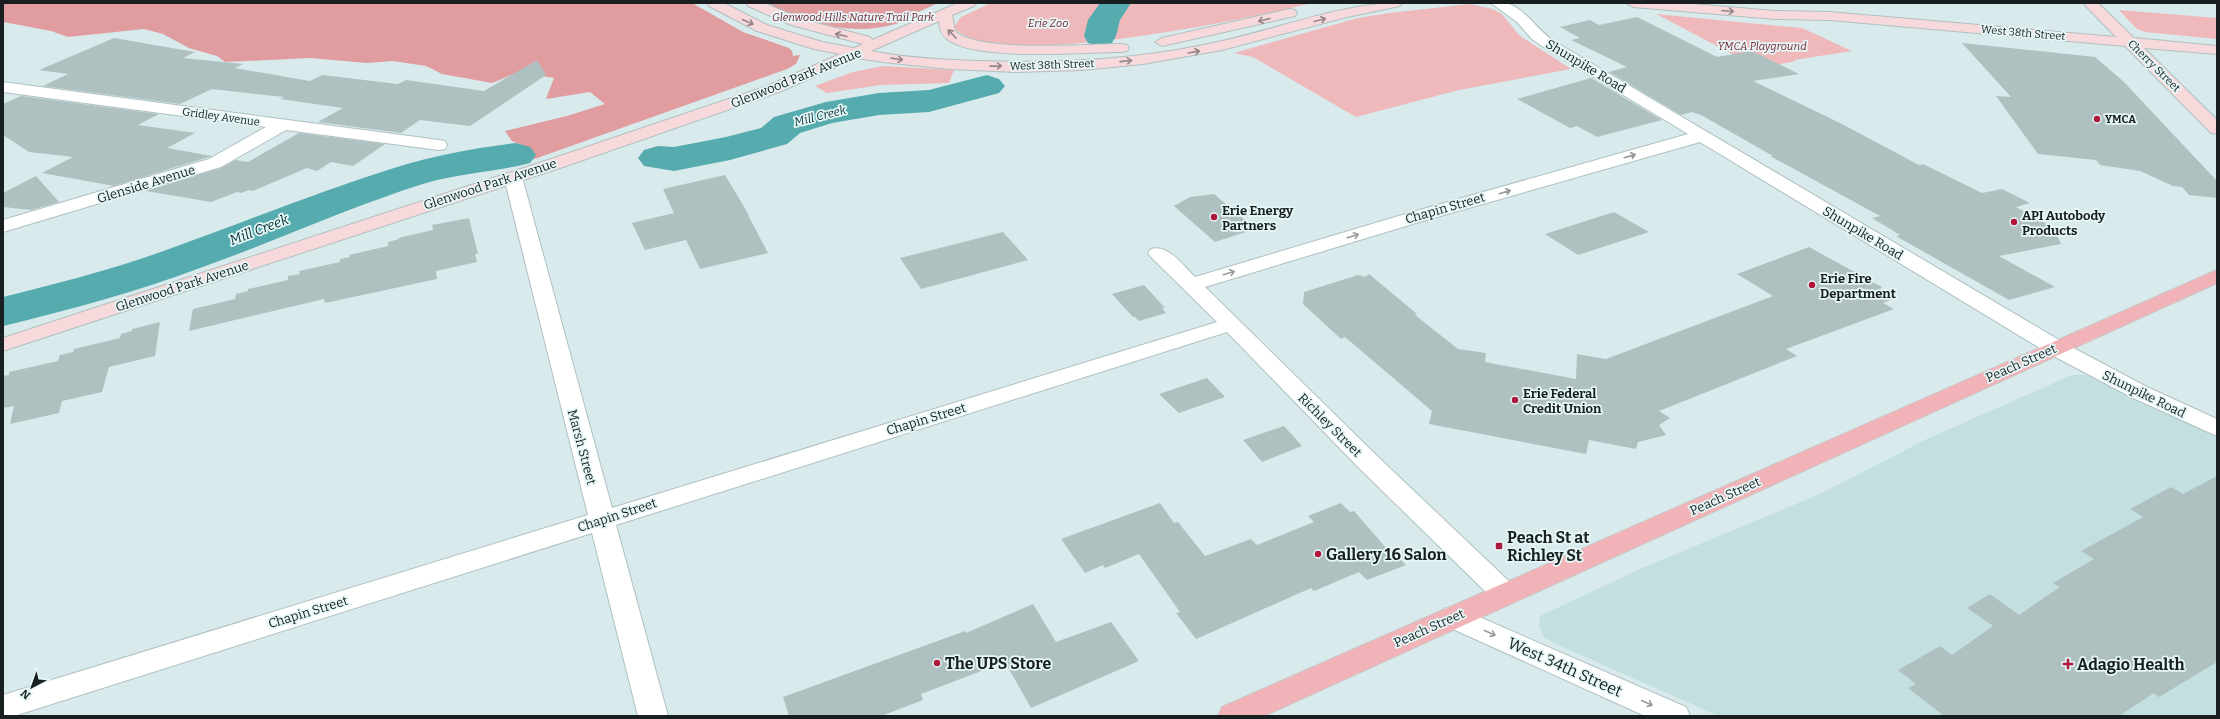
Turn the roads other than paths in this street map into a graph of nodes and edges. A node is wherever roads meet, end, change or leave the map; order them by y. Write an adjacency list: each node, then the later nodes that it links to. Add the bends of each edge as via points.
1 (714, 3): 16 (main road, West 38th Street, one-way to 16, via 745,21 782,36)
2 (753, 3): 14 (main road, West 38th Street, one-way to 2, via 796,22)
3 (969, 3): 11 (main road, Glenwood Park Avenue)
4 (1333, 3): 17 (main road, West 38th Street, one-way to 17, via 1235,27 1145,45 1065,54)
5 (1395, 3): 17 (main road, West 38th Street, one-way to 5, via 986,67 1064,66 1156,58 1230,44)
6 (1498, 3): 10 (street, Shunpike Road)
7 (1633, 3): 12 (main road, West 38th Street, one-way to 12, via 1776,16)
8 (1741, 3): 12 (main road, West 38th Street)
9 (2090, 3): 13 (main road, Cherry Street)
10 (1521, 11): 21 (street, Shunpike Road, via 1541,39)
11 (945, 14): 14 (main road, Glenwood Park Avenue); 17 (main road, one-way to 11, via 959,40 946,28)
12 (1829, 16): 13 (main road, West 38th Street)
13 (2130, 43): 15 (main road, West 38th Street); 20 (main road, Cherry Street)
14 (879, 44): 16 (main road, Glenwood Park Avenue); 17 (main road, West 38th Street)
15 (2217, 50)
16 (858, 53): 17 (main road, West 38th Street, one-way to 17, via 913,61); 23 (main road, Glenwood Park Avenue, via 773,89)
17 (964, 54)
18 (3, 87): 19 (street, Gridley Avenue)
19 (282, 125): 22 (street, Gridley Avenue); 24 (street, Glenside Avenue, via 221,160 201,168)
20 (2217, 129)
21 (1701, 136): 27 (street, Chapin Street, one-way to 21, via 1409,219); 30 (street, Shunpike Road)
22 (439, 145)
23 (513, 177): 29 (main road, Glenwood Park Avenue); 32 (street, Marsh Street)
24 (3, 226)
25 (1158, 253): 27 (street, Richley Street)
26 (2217, 276): 30 (main road, Peach Street)
27 (1191, 285): 28 (street, Richley Street)
28 (1231, 324): 32 (street, Chapin Street); 33 (street, Richley Street, via 1356,450)
29 (3, 346)
30 (2056, 348): 31 (street, Shunpike Road, via 2174,409); 33 (main road, Peach Street)
31 (2217, 428)
32 (601, 520): 35 (street, Chapin Street); 36 (street, Marsh Street)
33 (1505, 594): 34 (main road, Peach Street)
34 (1454, 617): 37 (main road, Peach Street); 38 (street, West 34th Street, one-way to 38)
35 (3, 707)
36 (652, 716)
37 (1233, 716)
38 (1675, 716)

